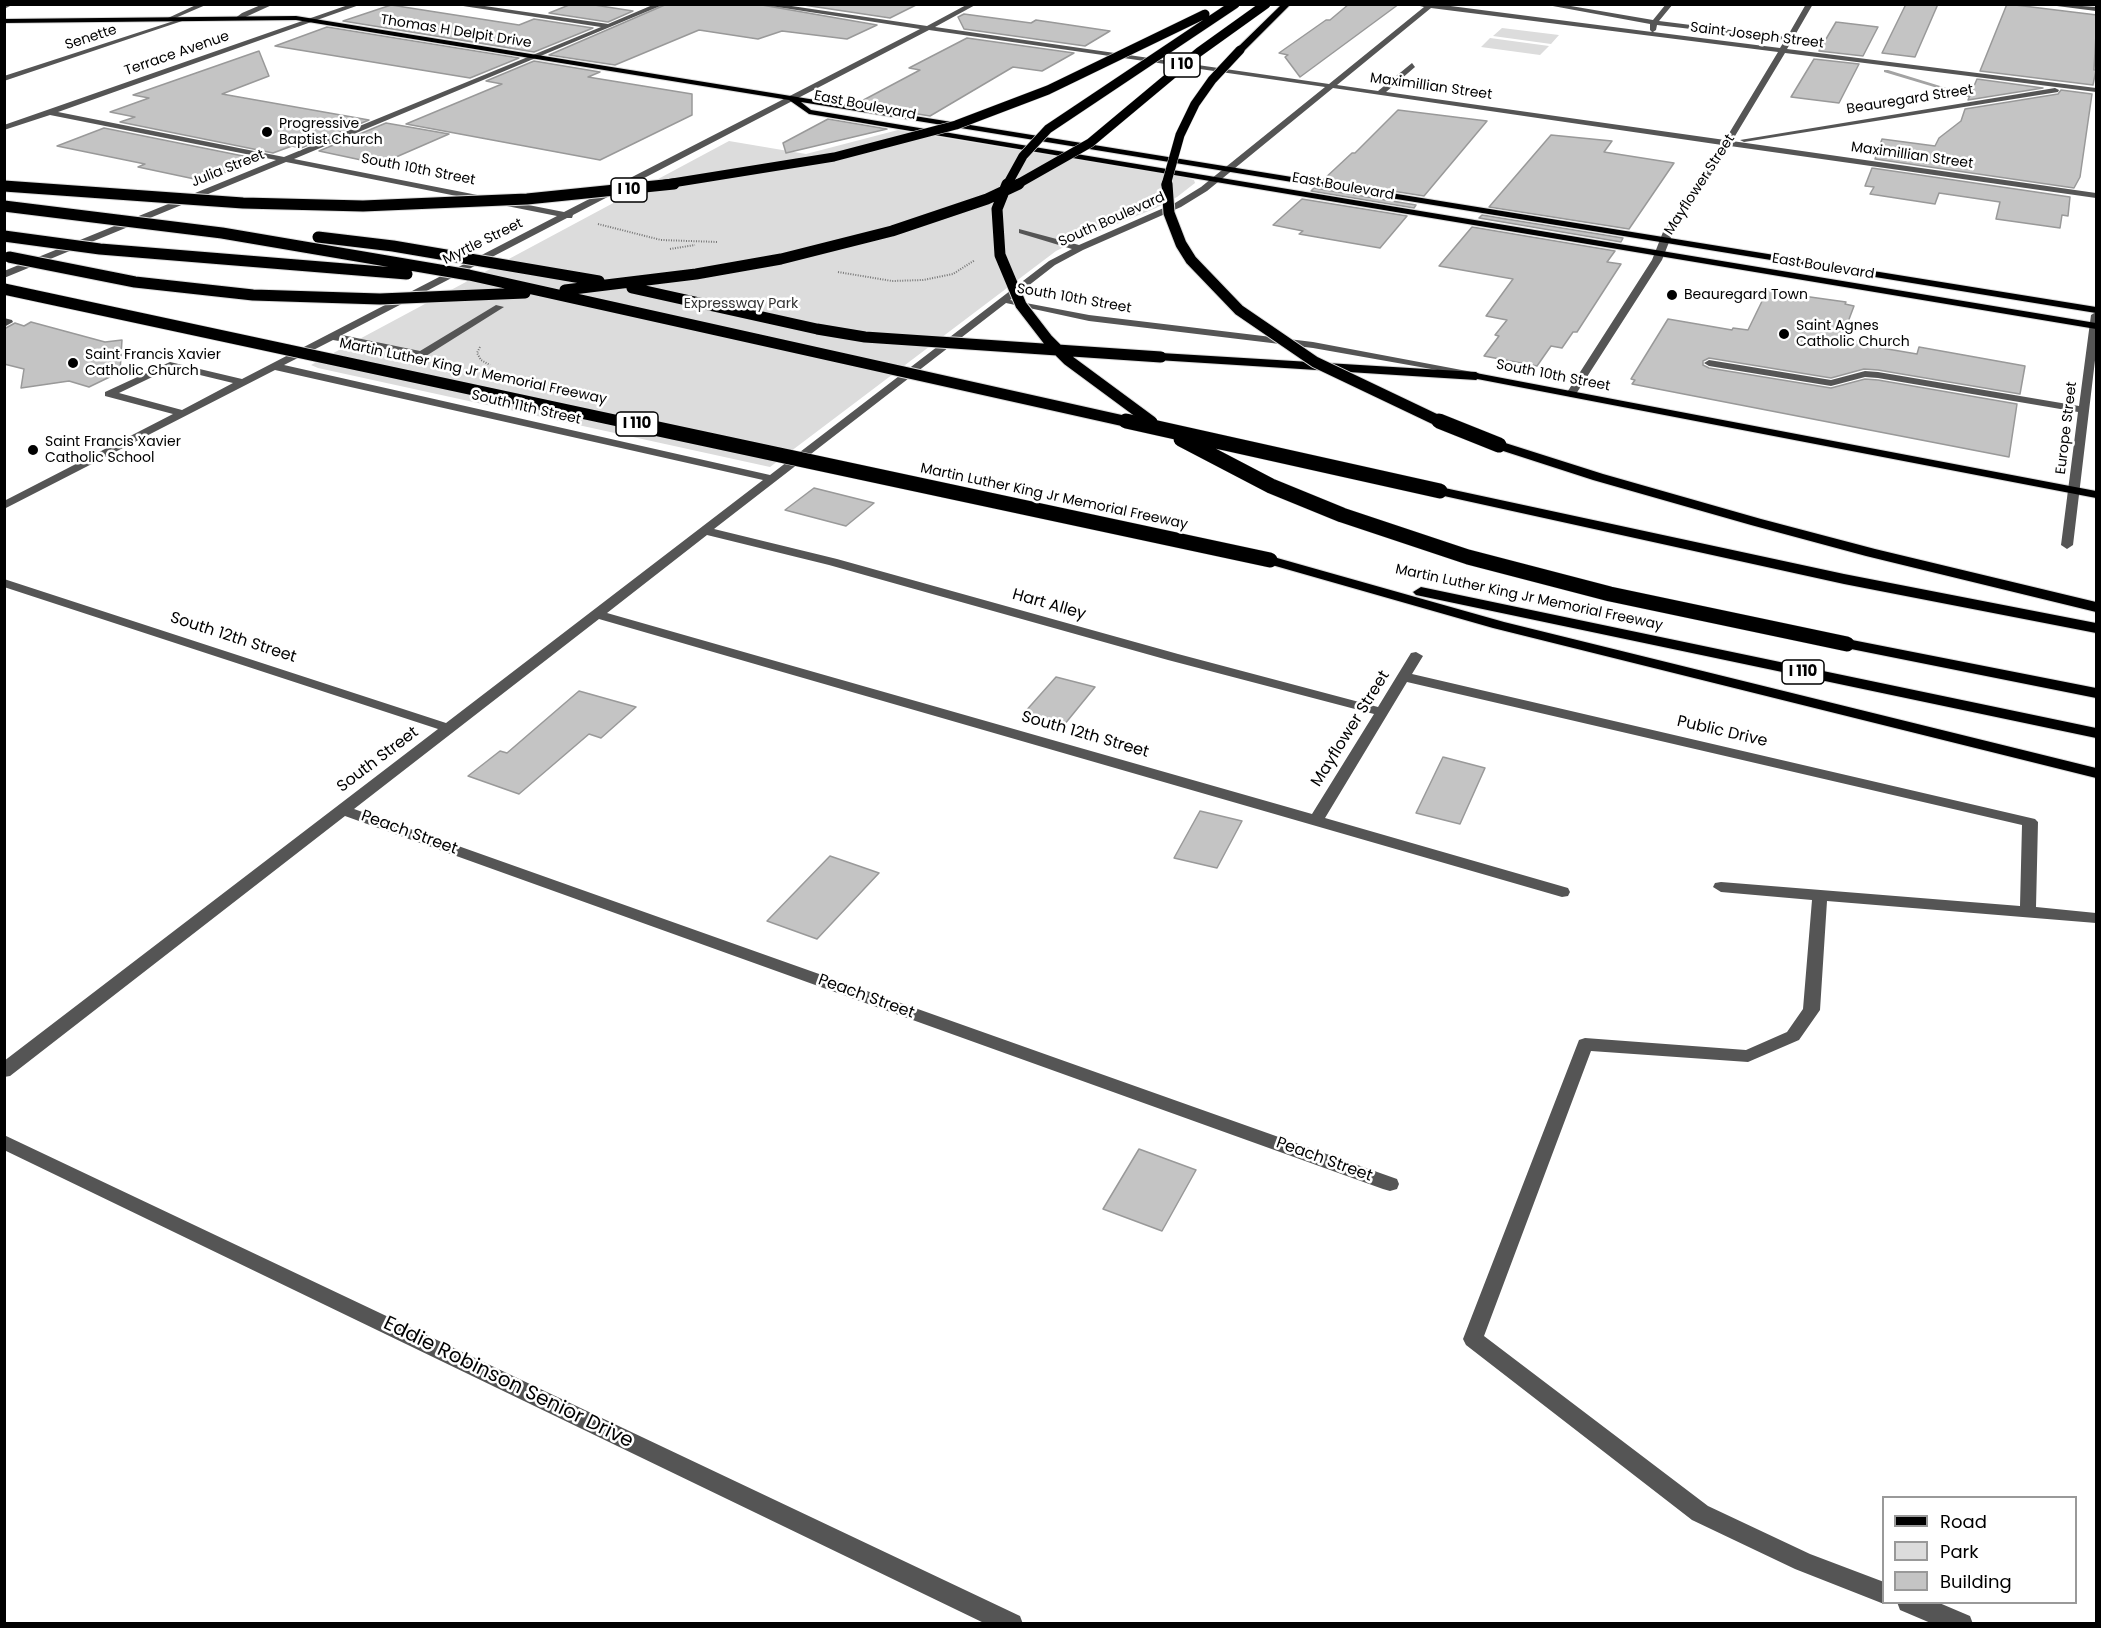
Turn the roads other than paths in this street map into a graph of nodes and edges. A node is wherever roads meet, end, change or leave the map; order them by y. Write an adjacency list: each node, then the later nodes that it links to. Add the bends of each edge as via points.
1 (11, 4): 20 (street)
2 (205, 4): 24 (street)
3 (271, 4): 23 (street)
4 (359, 4): 27 (street, Terrace Avenue)
5 (453, 4): 29 (street)
6 (662, 4): 29 (street, Julia Street)
7 (761, 4): 30 (street, Maximillian Street)
8 (974, 4): 30 (street, Myrtle Street)
9 (1222, 4): 49 (highway, I 10, bridge, via 1048,90 982,117 868,149 709,179 527,199 363,206 231,202)
10 (1235, 4): 89 (highway, bridge, via 1048,129 1013,171 997,209 1000,255 1021,304 1048,340 1084,374 1158,426 1271,486 1342,515 1468,557 1682,611)
11 (1266, 4): 59 (highway, I 10, bridge, via 1206,46 1090,143 1035,176 987,199 928,220 781,259 586,288 380,299 172,287)
12 (1287, 4): 84 (highway, bridge, via 1212,80 1196,104 1180,135 1166,187 1169,213 1191,260 1221,293 1261,327 1325,368 1499,445 1768,526)
13 (1414, 4): 19 (street, Saint Joseph Street)
14 (1545, 4): 22 (street)
15 (1603, 4): 22 (street)
16 (1670, 4): 28 (street)
17 (1810, 4): 32 (street, Mayflower Street)
18 (2057, 4): 21 (street)
19 (1430, 5): 31 (street, Saint Joseph Street); 38 (street, South Boulevard)
20 (4, 7)
21 (2097, 9)
22 (1593, 14): 28 (street)
23 (237, 19): 25 (main road, Thomas H Delpit Drive); 27 (main road, Thomas H Delpit Drive)
24 (169, 20): 25 (main road, Thomas H Delpit Drive); 26 (main road, Thomas H Delpit Drive)
25 (185, 20): 36 (street, Senette)
26 (4, 21)
27 (312, 21): 34 (main road, Thomas H Delpit Drive); 43 (street, Terrace Avenue)
28 (1654, 23): 31 (street); 32 (street)
29 (610, 26): 34 (street, Julia Street)
30 (928, 28): 38 (street, Maximillian Street); 42 (street, Myrtle Street)
31 (1648, 34): 33 (street, Saint Joseph Street)
32 (1790, 39): 33 (street, Mayflower Street)
33 (1783, 51): 39 (street, Saint Joseph Street); 45 (street, Mayflower Street)
34 (535, 57): 42 (main road, Thomas H Delpit Drive); 46 (street, Julia Street)
35 (1412, 66): 41 (street)
36 (4, 79)
37 (2097, 85): 39 (street, Beauregard Street)
38 (1332, 86): 41 (street, Maximillian Street); 47 (street, South Boulevard)
39 (2072, 87): 40 (street, Saint Joseph Street); 45 (street, Beauregard Street)
40 (2097, 90)
41 (1380, 93): 45 (street, Maximillian Street)
42 (792, 99): 47 (main road, East Boulevard); 48 (main road, East Boulevard, via 808,112); 52 (street, Myrtle Street)
43 (49, 112): 44 (street, Terrace Avenue); 46 (street, South 10th Street)
44 (4, 128)
45 (1728, 142): 50 (street, Maximillian Street); 56 (street, Mayflower Street)
46 (288, 159): 52 (street, South 10th Street); 60 (street, Julia Street)
47 (1230, 169): 48 (street, South Boulevard); 56 (main road, East Boulevard)
48 (1216, 179): 57 (street, South Boulevard, via 1179,205); 58 (main road, East Boulevard)
49 (4, 186)
50 (2097, 196)
51 (4, 206): 53 (highway, bridge)
52 (569, 216): 66 (street, Myrtle Street)
53 (151, 223): 61 (highway, bridge, via 294,243); 70 (highway, bridge, via 405,248 575,277 866,337)
54 (1022, 231): 57 (street)
55 (4, 236): 61 (highway, bridge, via 100,249 429,276)
56 (1665, 240): 58 (street, Mayflower Street); 65 (main road, East Boulevard)
57 (1080, 248): 63 (street, South Boulevard, via 1052,263)
58 (1660, 253): 65 (main road, East Boulevard); 73 (street, Mayflower Street)
59 (4, 256)
60 (4, 274)
61 (469, 275): 86 (highway, bridge, via 1845,579)
62 (4, 289): 82 (highway, Martin Luther King Jr Memorial Freeway / I 110, bridge)
63 (1002, 302): 70 (street, South 10th Street, via 1089,318 1313,345); 76 (street, South Boulevard)
64 (499, 308): 66 (street, via 422,354)
65 (2096, 319): 67 (street, Europe Street)
66 (330, 336): 69 (street, Myrtle Street)
67 (2094, 347): 72 (street, Europe Street)
68 (1709, 363): 74 (street, via 1832,383 1864,374 1878,375)
69 (273, 366): 71 (street, Myrtle Street); 76 (street, South 11th Street)
70 (1476, 376): 73 (main road, South 10th Street)
71 (242, 382): 75 (street, Myrtle Street); 75 (street, via 170,364 109,394)
72 (2092, 386): 74 (street, Europe Street)
73 (1571, 394): 77 (main road, South 10th Street)
74 (2084, 410): 77 (street, Europe Street)
75 (182, 413): 79 (street, Myrtle Street)
76 (773, 479): 80 (street, South Street)
77 (2073, 491): 78 (main road, South 10th Street); 81 (street, Europe Street)
78 (2097, 495)
79 (4, 506)
80 (706, 531): 85 (street, South Street); 90 (street, Hart Alley)
81 (2067, 545)
82 (1270, 560): 92 (highway, Martin Luther King Jr Memorial Freeway / I 110); 93 (highway, via 1499,625)
83 (4, 583): 91 (street, South 12th Street)
84 (2097, 606)
85 (597, 614): 91 (street, South Street); 95 (street, South 12th Street)
86 (2097, 628)
87 (1416, 656): 88 (street, Mayflower Street)
88 (1405, 676): 90 (street, Mayflower Street); 99 (street, Public Drive, via 2030,822)
89 (2097, 693)
90 (1383, 712): 95 (street, Mayflower Street)
91 (449, 728): 94 (street, South Street)
92 (2097, 734)
93 (2097, 773)
94 (342, 810): 101 (street, South Street); 103 (street, Peach Street)
95 (1316, 819): 97 (street, South 12th Street)
96 (1721, 887): 98 (street)
97 (1562, 892)
98 (1820, 895): 99 (street); 104 (street, via 1811,1010 1793,1035 1748,1056 1585,1044 1473,1339 1700,1514 1803,1562)
99 (2028, 912): 100 (street)
100 (2097, 918)
101 (4, 1071)
102 (4, 1142): 106 (street, Eddie Robinson Senior Drive)
103 (1390, 1184)
104 (1882, 1592)
105 (1913, 1604): 107 (street)
106 (1012, 1623)
107 (1962, 1623)

